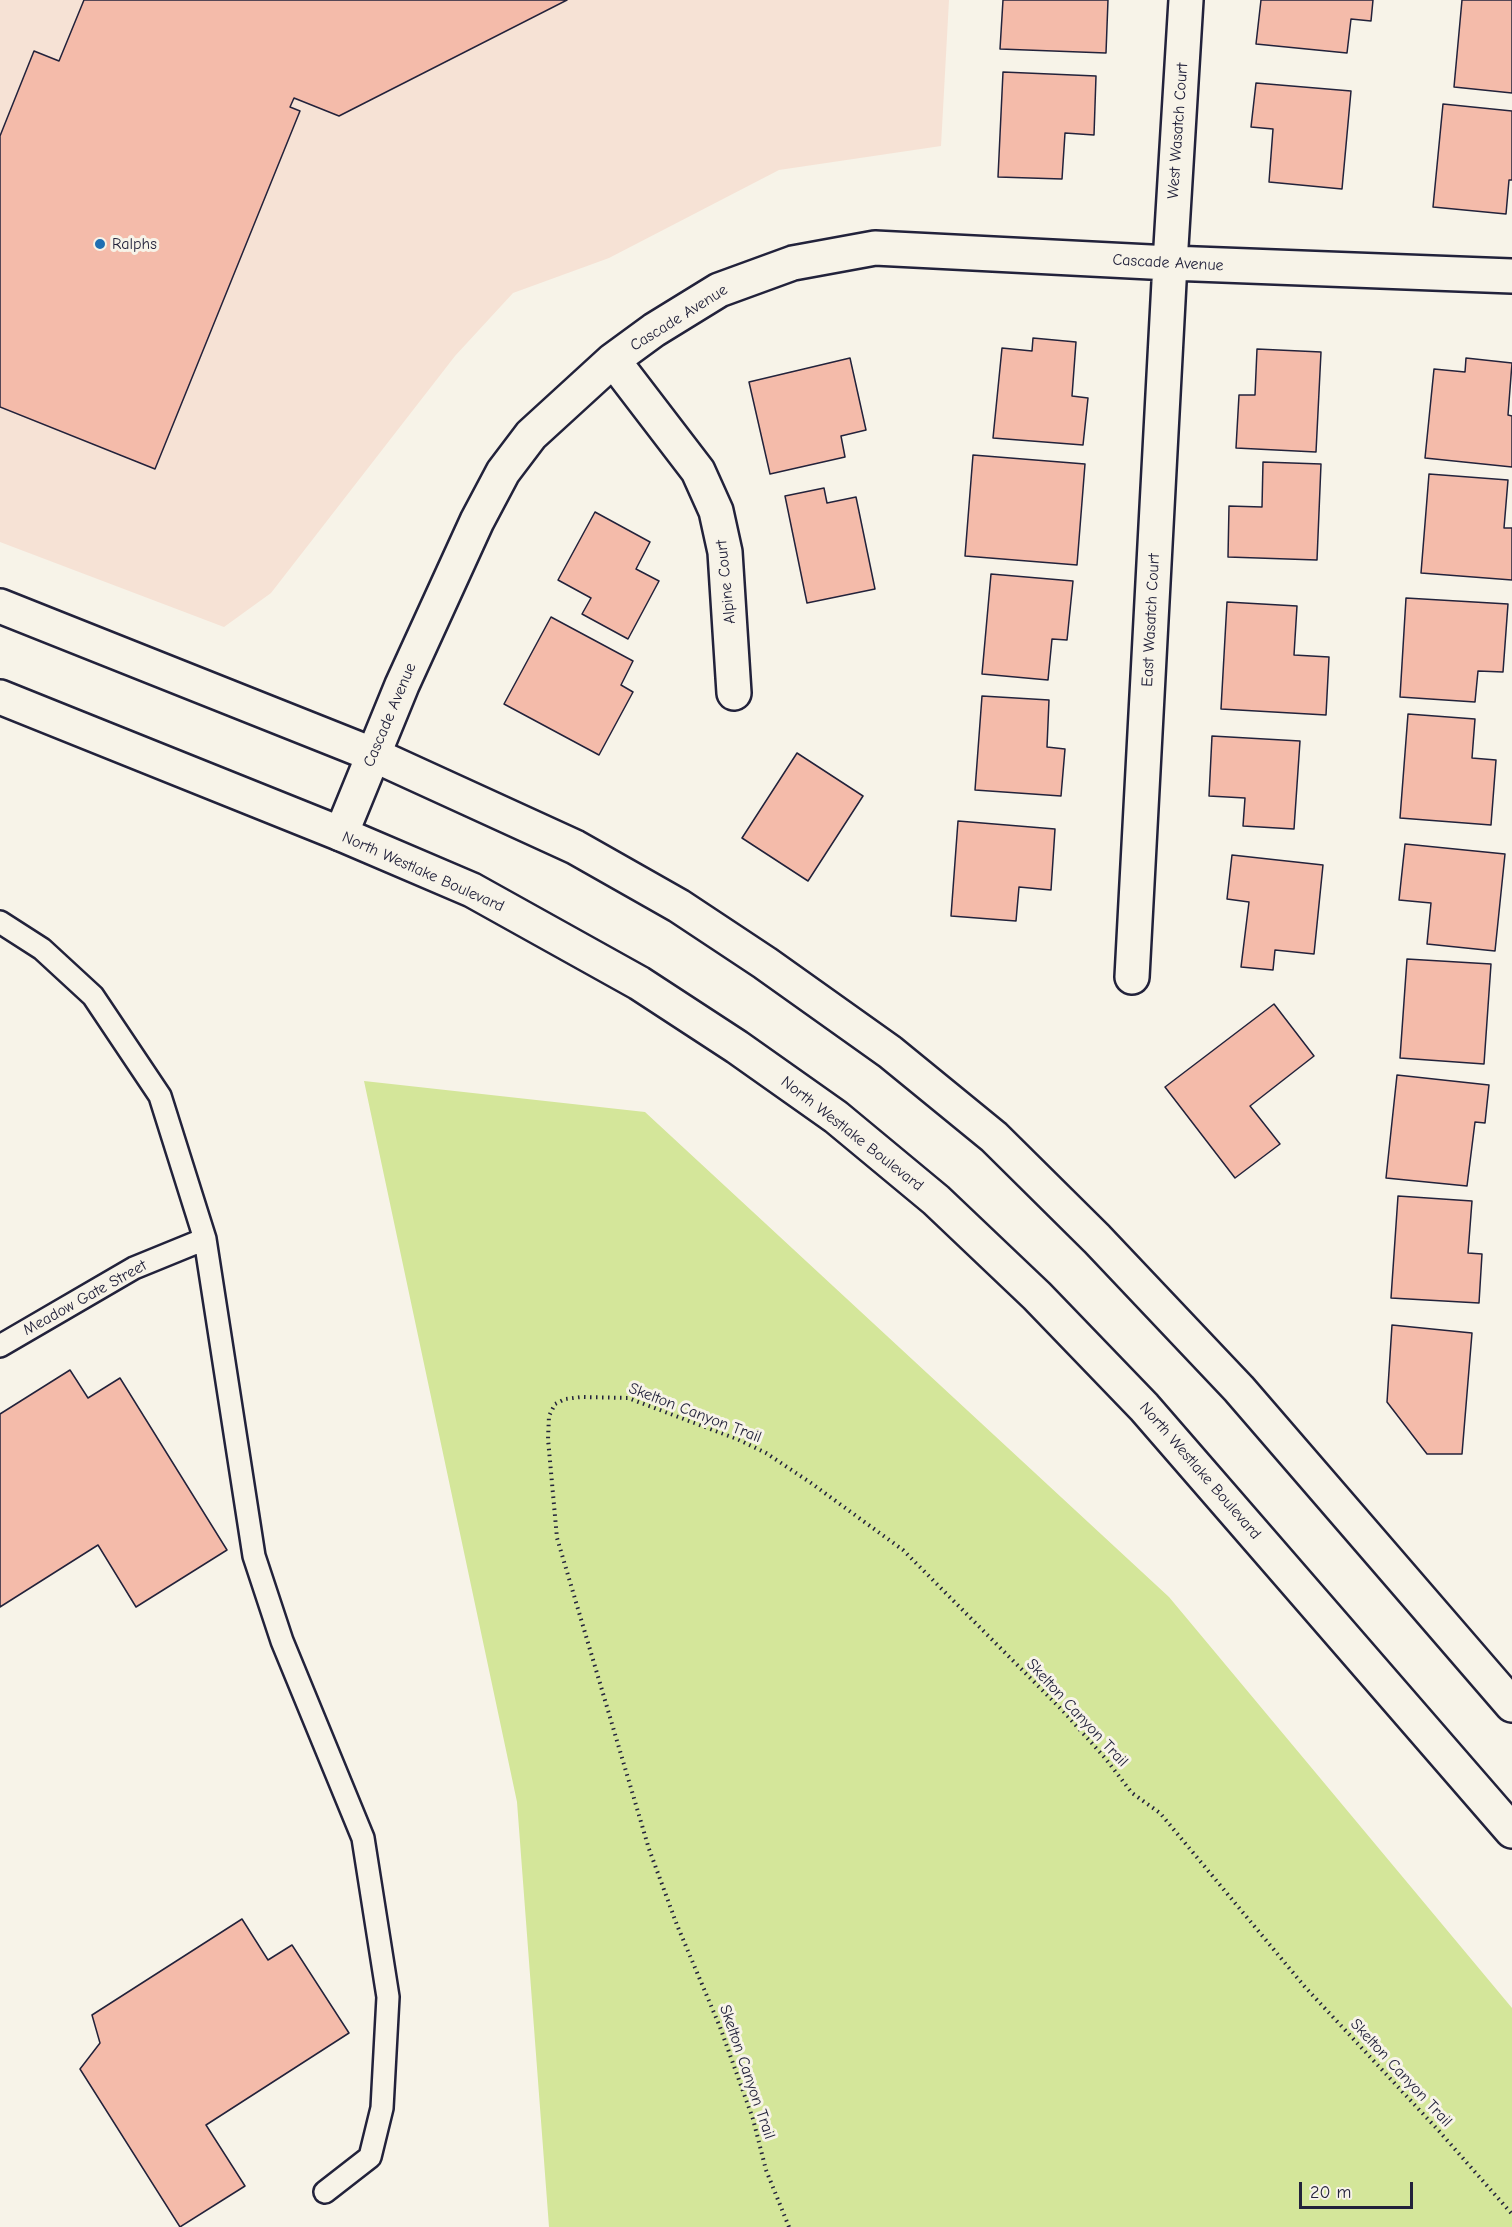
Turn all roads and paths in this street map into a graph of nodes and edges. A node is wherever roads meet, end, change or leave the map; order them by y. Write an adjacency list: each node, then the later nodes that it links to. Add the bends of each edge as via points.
1 (1186, 0): 2 (main road, West Wasatch Court)
2 (1170, 263): 3 (main road, Cascade Avenue); 4 (main road, Cascade Avenue, via 875,248 793,263 719,290); 11 (main road, East Wasatch Court)
3 (1512, 276)
4 (613, 360): 6 (main road, Alpine Court, via 698,471 716,511 726,552); 8 (main road, Cascade Avenue, via 531,435 503,472 477,520)
5 (0, 606): 8 (main road)
6 (734, 693)
7 (0, 698): 9 (main road, North Westlake Boulevard)
8 (374, 755): 9 (main road, Cascade Avenue); 14 (main road, via 575,848 679,906 890,1052 994,1137 1098,1239 1239,1389)
9 (341, 834): 15 (main road, North Westlake Boulevard, via 472,890 639,983 836,1117 936,1200 1037,1296 1144,1407)
10 (0, 922): 12 (lane, via 42,949 93,996 160,1096)
11 (1132, 977)
12 (205, 1239): 13 (lane, Meadow Gate Street, via 134,1268); 16 (lane, via 254,1556 282,1641 363,1838 388,1997 381,2108 370,2157)
13 (0, 1346)
14 (1512, 1705)
15 (1512, 1831)
16 (326, 2192)
17 (1512, 2214): 18 (path, Skelton Canyon Trail, via 1305,1987 1160,1813 1132,1793 1064,1712 903,1550 784,1465 737,1439 628,1398 565,1399 555,1404 549,1416 557,1538 649,1849 676,1925 720,2027 753,2118 766,2170)
18 (789, 2227)

